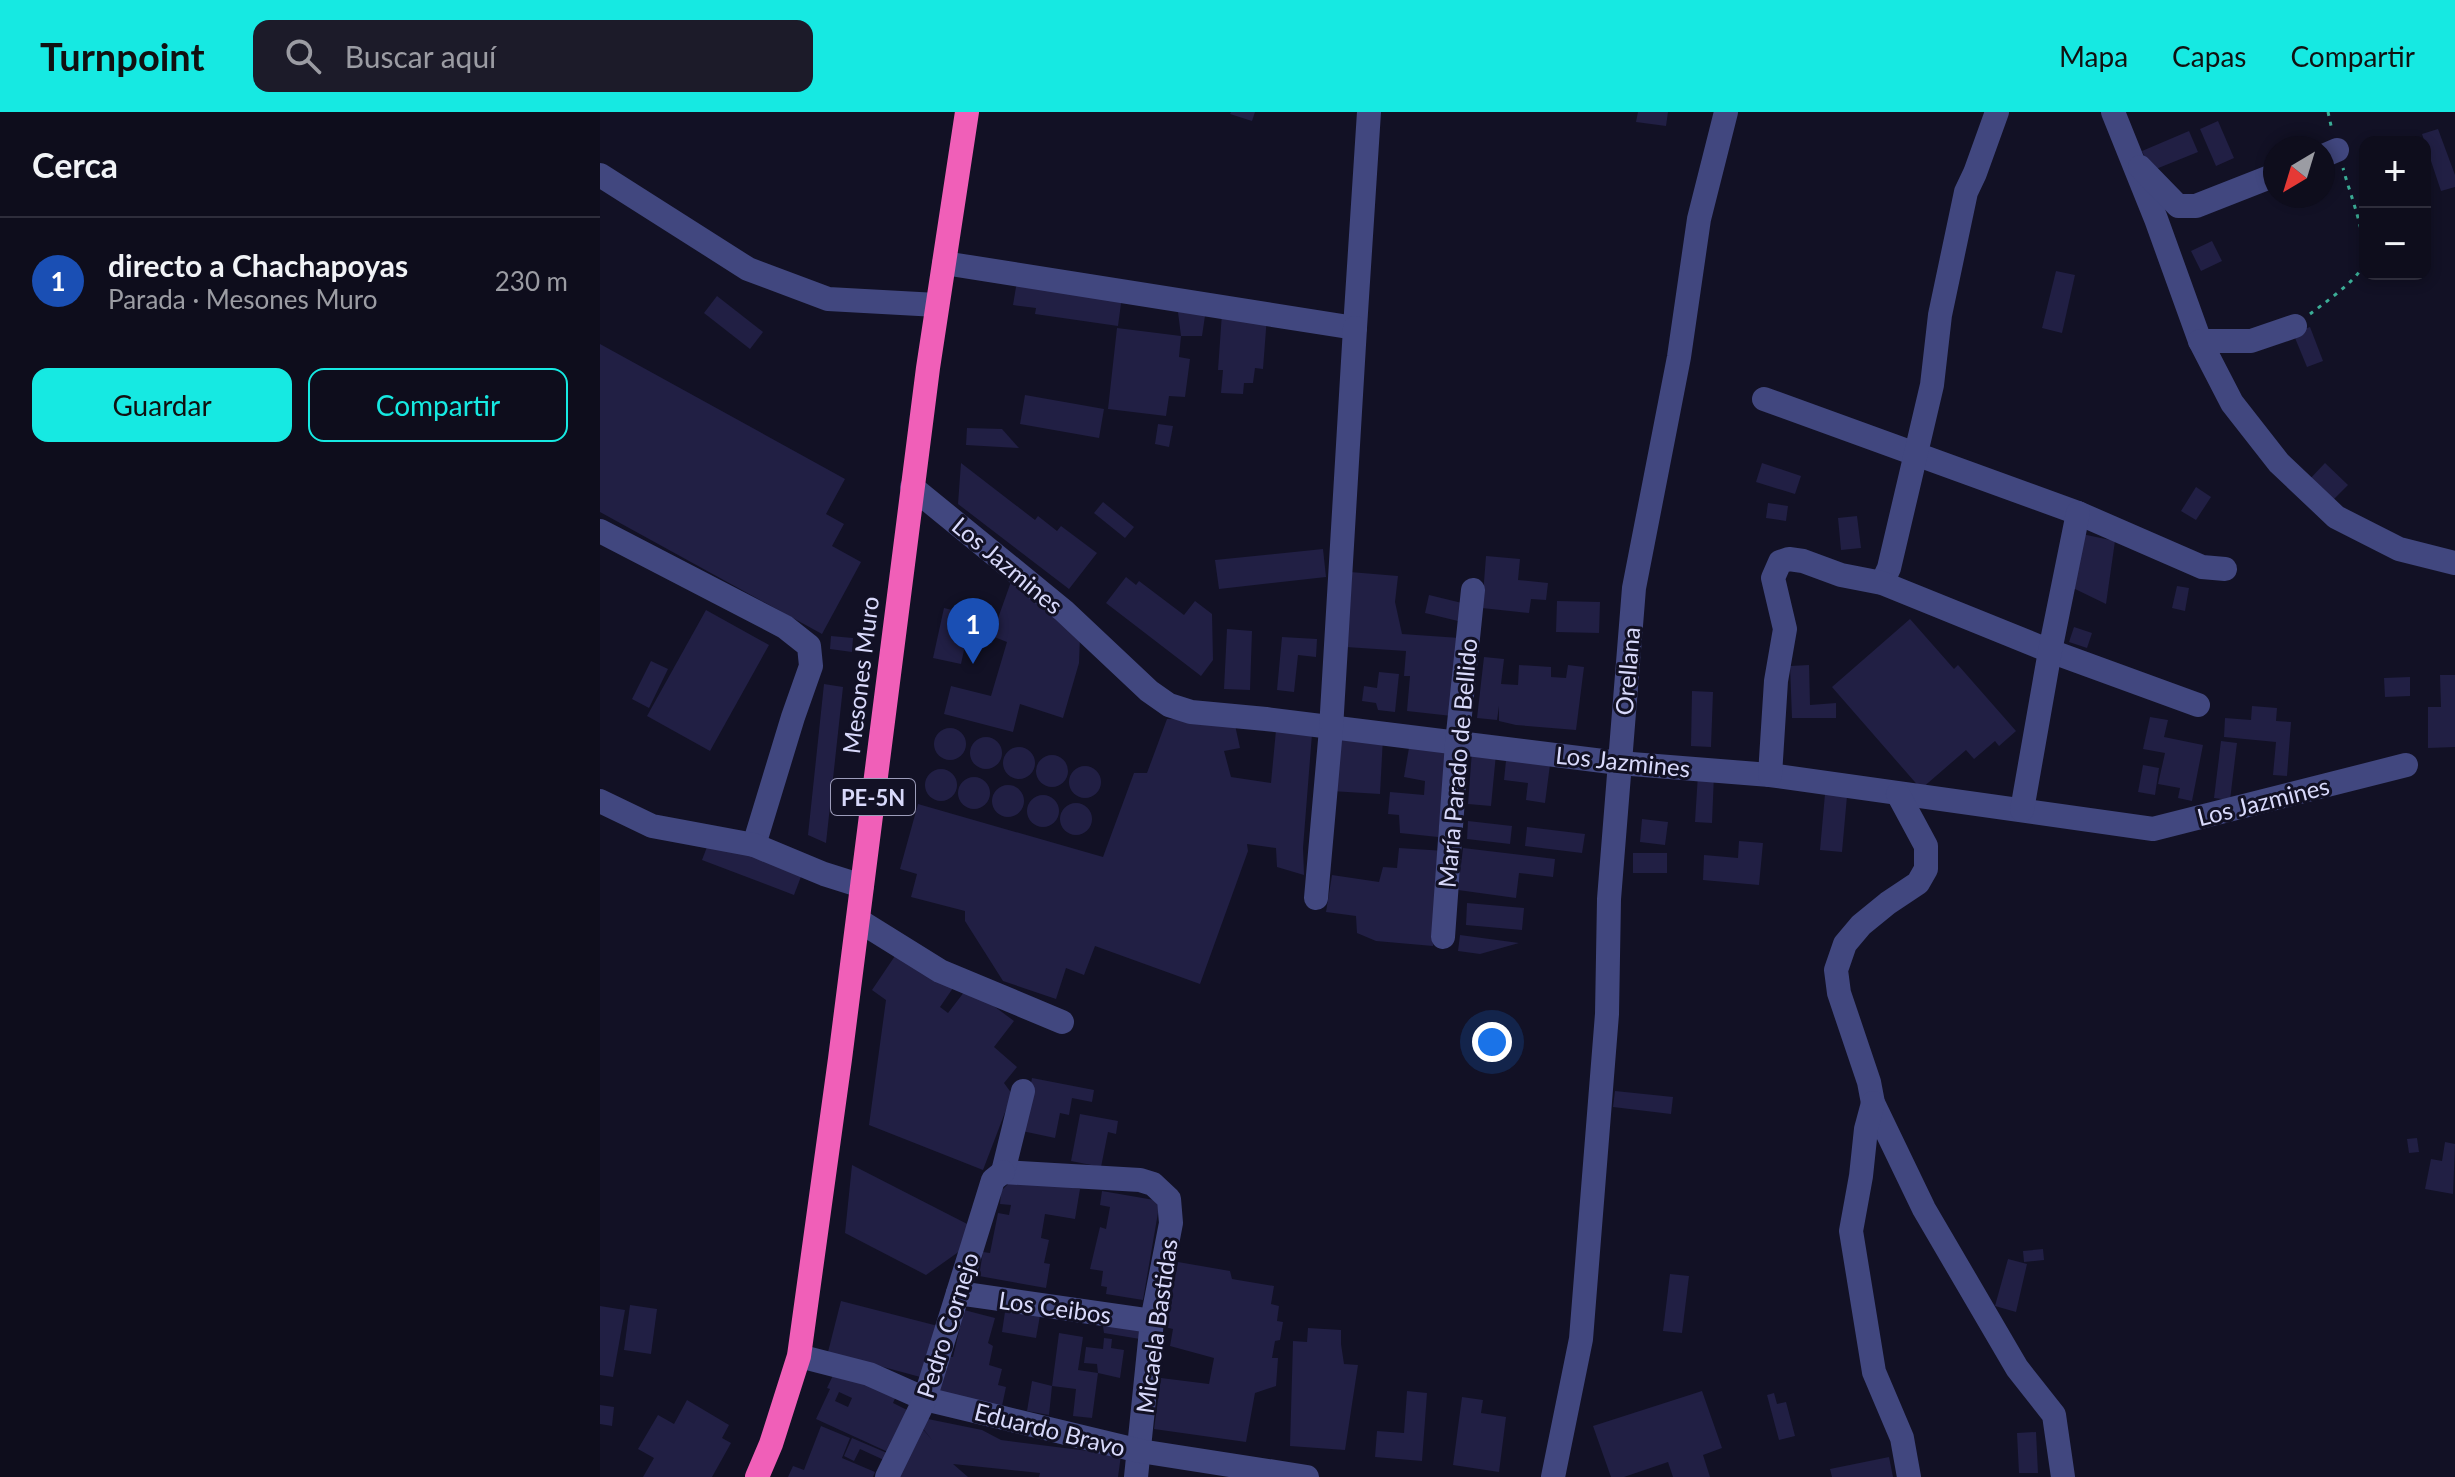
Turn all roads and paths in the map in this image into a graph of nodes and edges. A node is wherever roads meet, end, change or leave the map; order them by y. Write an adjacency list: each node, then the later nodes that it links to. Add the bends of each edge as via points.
1 (967, 112): 10 (highway, Mesones Muro / PE-5N)
2 (1369, 112): 13 (street)
3 (1726, 112): 28 (street, Orellana, via 1699,219 1679,357 1634,588)
4 (1997, 112): 16 (street, via 1966,192 1940,315 1932,385)
5 (2113, 112): 6 (street)
6 (2133, 160): 9 (street, via 2178,206 2196,206); 14 (street)
7 (2335, 167): 12 (path, via 2365,249 2362,268)
8 (600, 175): 11 (street, via 748,269 828,299)
9 (2263, 180)
10 (944, 263): 11 (highway, Mesones Muro / PE-5N); 13 (street)
11 (937, 305): 17 (highway, Mesones Muro / PE-5N)
12 (2295, 326): 14 (street, via 2251,341)
13 (1355, 328): 26 (street)
14 (2200, 341): 20 (street, via 2241,415 2279,463 2336,517 2399,549)
15 (1764, 399): 16 (street)
16 (1914, 454): 18 (street); 22 (street)
17 (912, 487): 26 (street, Los Jazmines, via 1169,705); 35 (highway, Mesones Muro / PE-5N)
18 (2078, 513): 21 (street, via 2202,567); 24 (street)
19 (600, 531): 34 (street, via 785,627 809,646 811,666)
20 (2455, 563)
21 (2225, 569)
22 (1882, 583): 24 (street); 30 (street, via 1803,561 1780,562 1773,578 1785,629)
23 (1473, 590): 27 (street, María Parado de Bellido)
24 (2050, 651): 25 (street); 33 (street)
25 (2198, 705)
26 (1331, 729): 27 (street, Los Jazmines); 36 (street)
27 (1457, 743): 28 (street, Los Jazmines); 38 (street, María Parado de Bellido)
28 (1619, 763): 30 (street, Los Jazmines); 52 (street, Orellana, via 1607,1014 1581,1339)
29 (2406, 765): 33 (street, Los Jazmines, via 2153,829)
30 (1770, 775): 31 (street, Los Jazmines)
31 (1898, 794): 33 (street, Los Jazmines); 41 (street, via 1926,846 1926,869 1918,883 1861,925 1845,944 1836,970)
32 (600, 801): 34 (street, via 652,826)
33 (2022, 810)
34 (754, 845): 35 (street)
35 (862, 886): 37 (highway, Mesones Muro / PE-5N)
36 (1316, 898)
37 (858, 920): 39 (street, via 940,971); 45 (highway, Mesones Muro / PE-5N)
38 (1443, 937)
39 (1062, 1022)
40 (1023, 1091): 42 (street, Pedro Cornejo)
41 (1873, 1103): 53 (street, via 1851,1231 1874,1372 1902,1438); 54 (street, via 1924,1209 2017,1368 2054,1415)
42 (1003, 1172): 43 (street, Pedro Cornejo, via 993,1180); 44 (street, Micaela Bastidas, via 1140,1180 1169,1199 1171,1223)
43 (958, 1293): 44 (street, Los Ceibos); 46 (street, Pedro Cornejo)
44 (1152, 1321): 47 (street, Micaela Bastidas)
45 (799, 1356): 46 (street, Eduardo Bravo, via 869,1374); 48 (highway, Mesones Muro / PE-5N)
46 (925, 1399): 47 (street, Eduardo Bravo); 49 (street, Pedro Cornejo)
47 (1140, 1451): 50 (street, Micaela Bastidas); 51 (street, Eduardo Bravo)
48 (757, 1477)
49 (887, 1477)
50 (1136, 1477)
51 (1307, 1477)
52 (1553, 1477)
53 (1909, 1477)
54 (2063, 1477)

